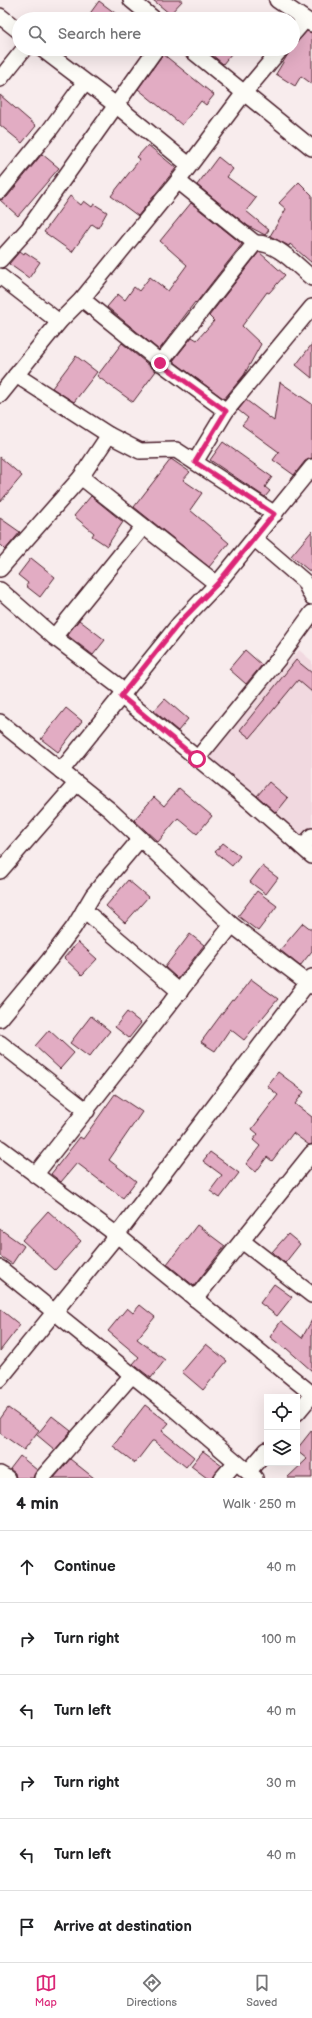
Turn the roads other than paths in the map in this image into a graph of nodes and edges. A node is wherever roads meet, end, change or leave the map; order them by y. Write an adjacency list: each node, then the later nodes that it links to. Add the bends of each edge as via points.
1 (131, 0): 4 (street)
2 (277, 0): 3 (street)
3 (296, 5): 6 (street)
4 (146, 12)
5 (0, 16): 7 (street)
6 (308, 22): 8 (street)
7 (12, 25)
8 (300, 28)
9 (17, 56): 14 (street)
10 (51, 56): 15 (street)
11 (151, 56): 17 (street)
12 (199, 56): 16 (street)
13 (274, 56): 16 (street)
14 (2, 72)
15 (84, 83): 17 (street); 21 (street)
16 (244, 93): 18 (street); 19 (street)
17 (117, 106): 19 (street); 23 (street, via 28,229)
18 (312, 148)
19 (188, 165): 20 (street)
20 (178, 181): 22 (street); 26 (street)
21 (0, 191)
22 (255, 243): 25 (street, via 264,242 273,246); 29 (street)
23 (0, 260)
24 (0, 276): 28 (street)
25 (312, 278)
26 (82, 299): 28 (street); 29 (street)
27 (312, 307): 32 (street)
28 (59, 322): 30 (street)
29 (160, 363): 32 (street)
30 (16, 375): 31 (street); 33 (street)
31 (0, 395)
32 (226, 411): 34 (street)
33 (109, 434): 34 (street, via 140,451 176,450); 36 (street)
34 (195, 462): 37 (street)
35 (311, 472): 37 (street)
36 (81, 477): 38 (street); 40 (street)
37 (274, 514): 39 (street)
38 (142, 527): 41 (street); 45 (street)
39 (255, 538): 41 (street); 43 (street, via 304,581)
40 (0, 569)
41 (217, 584): 46 (street, via 180,622)
42 (0, 590): 45 (street)
43 (312, 597)
44 (312, 613): 48 (street, via 280,657)
45 (54, 638): 46 (street)
46 (123, 693): 48 (street); 49 (street)
47 (0, 722): 49 (street)
48 (197, 759): 53 (street)
49 (61, 771): 50 (street)
50 (76, 784): 52 (street, via 110,810); 54 (street)
51 (312, 836): 53 (street)
52 (140, 839): 55 (street, via 93,895); 56 (street)
53 (307, 851)
54 (0, 871)
55 (84, 910): 58 (street); 59 (street, via 49,960)
56 (232, 925): 57 (street); 58 (street)
57 (310, 982): 66 (street)
58 (180, 992): 61 (street)
59 (0, 1019)
60 (0, 1043): 61 (street)
61 (86, 1111): 65 (street)
62 (0, 1148): 65 (street)
63 (312, 1153): 64 (street)
64 (307, 1170): 67 (street)
65 (35, 1175): 66 (street)
66 (117, 1235): 70 (street); 71 (street)
67 (242, 1241): 69 (street); 70 (street)
68 (0, 1268): 71 (street)
69 (312, 1294)
70 (195, 1299): 74 (street)
71 (54, 1312): 72 (street); 73 (street)
72 (132, 1375): 77 (street); 81 (street)
73 (0, 1379)
74 (312, 1395): 75 (street)
75 (300, 1409)
76 (264, 1455): 79 (street)
77 (236, 1462): 79 (street); 82 (street)
78 (0, 1474): 80 (street)
79 (252, 1475)
80 (7, 1478)
81 (42, 1478)
82 (222, 1478)

